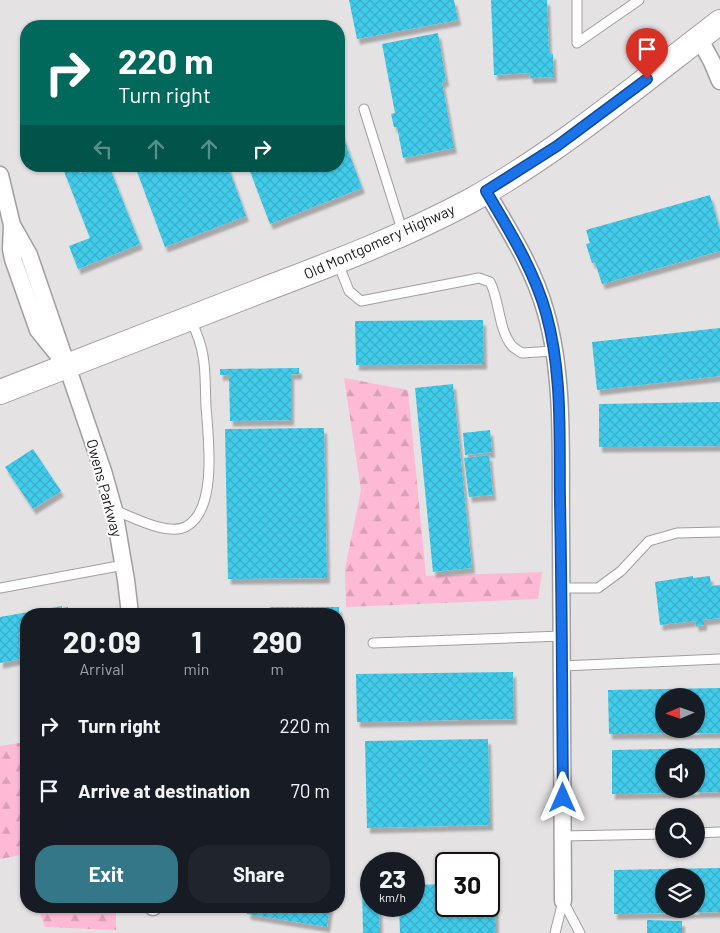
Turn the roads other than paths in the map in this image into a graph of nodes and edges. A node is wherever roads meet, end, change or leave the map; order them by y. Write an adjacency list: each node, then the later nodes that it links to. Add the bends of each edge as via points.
1 (577, 0): 2 (lane, via 577,43)
2 (639, 0)
3 (720, 22): 4 (street, Old Montgomery Highway)
4 (699, 38): 5 (street); 8 (street, Old Montgomery Highway, via 557,146)
5 (720, 81)
6 (364, 108): 9 (lane)
7 (0, 175): 13 (street, Owens Parkway, via 12,225 13,259 38,330)
8 (486, 191): 9 (street, Old Montgomery Highway); 12 (street, via 538,288)
9 (403, 234): 10 (street, Old Montgomery Highway)
10 (338, 261): 11 (street, Old Montgomery Highway); 12 (lane, via 349,290 361,301 479,278 490,282 512,346 522,353)
11 (190, 318): 13 (street, Old Montgomery Highway); 15 (lane, via 203,357 210,466 200,512 188,526 174,530)
12 (554, 351): 19 (street, via 559,422)
13 (66, 366): 14 (street, Old Montgomery Highway); 15 (street, Owens Parkway, via 98,454)
14 (0, 392)
15 (114, 510): 17 (street, Owens Parkway)
16 (720, 532): 19 (lane, via 677,533 648,541 621,572 598,588)
17 (124, 565): 18 (lane); 20 (street, Owens Parkway)
18 (0, 588)
19 (562, 588): 21 (street)
20 (129, 608)
21 (562, 636): 22 (lane); 24 (street)
22 (373, 642)
23 (720, 659): 24 (lane)
24 (562, 666): 28 (street)
25 (720, 832): 26 (lane)
26 (705, 833)
27 (655, 834): 28 (lane)
28 (563, 836): 29 (street)
29 (563, 901): 30 (lane); 31 (lane)
30 (555, 933)
31 (580, 933)

